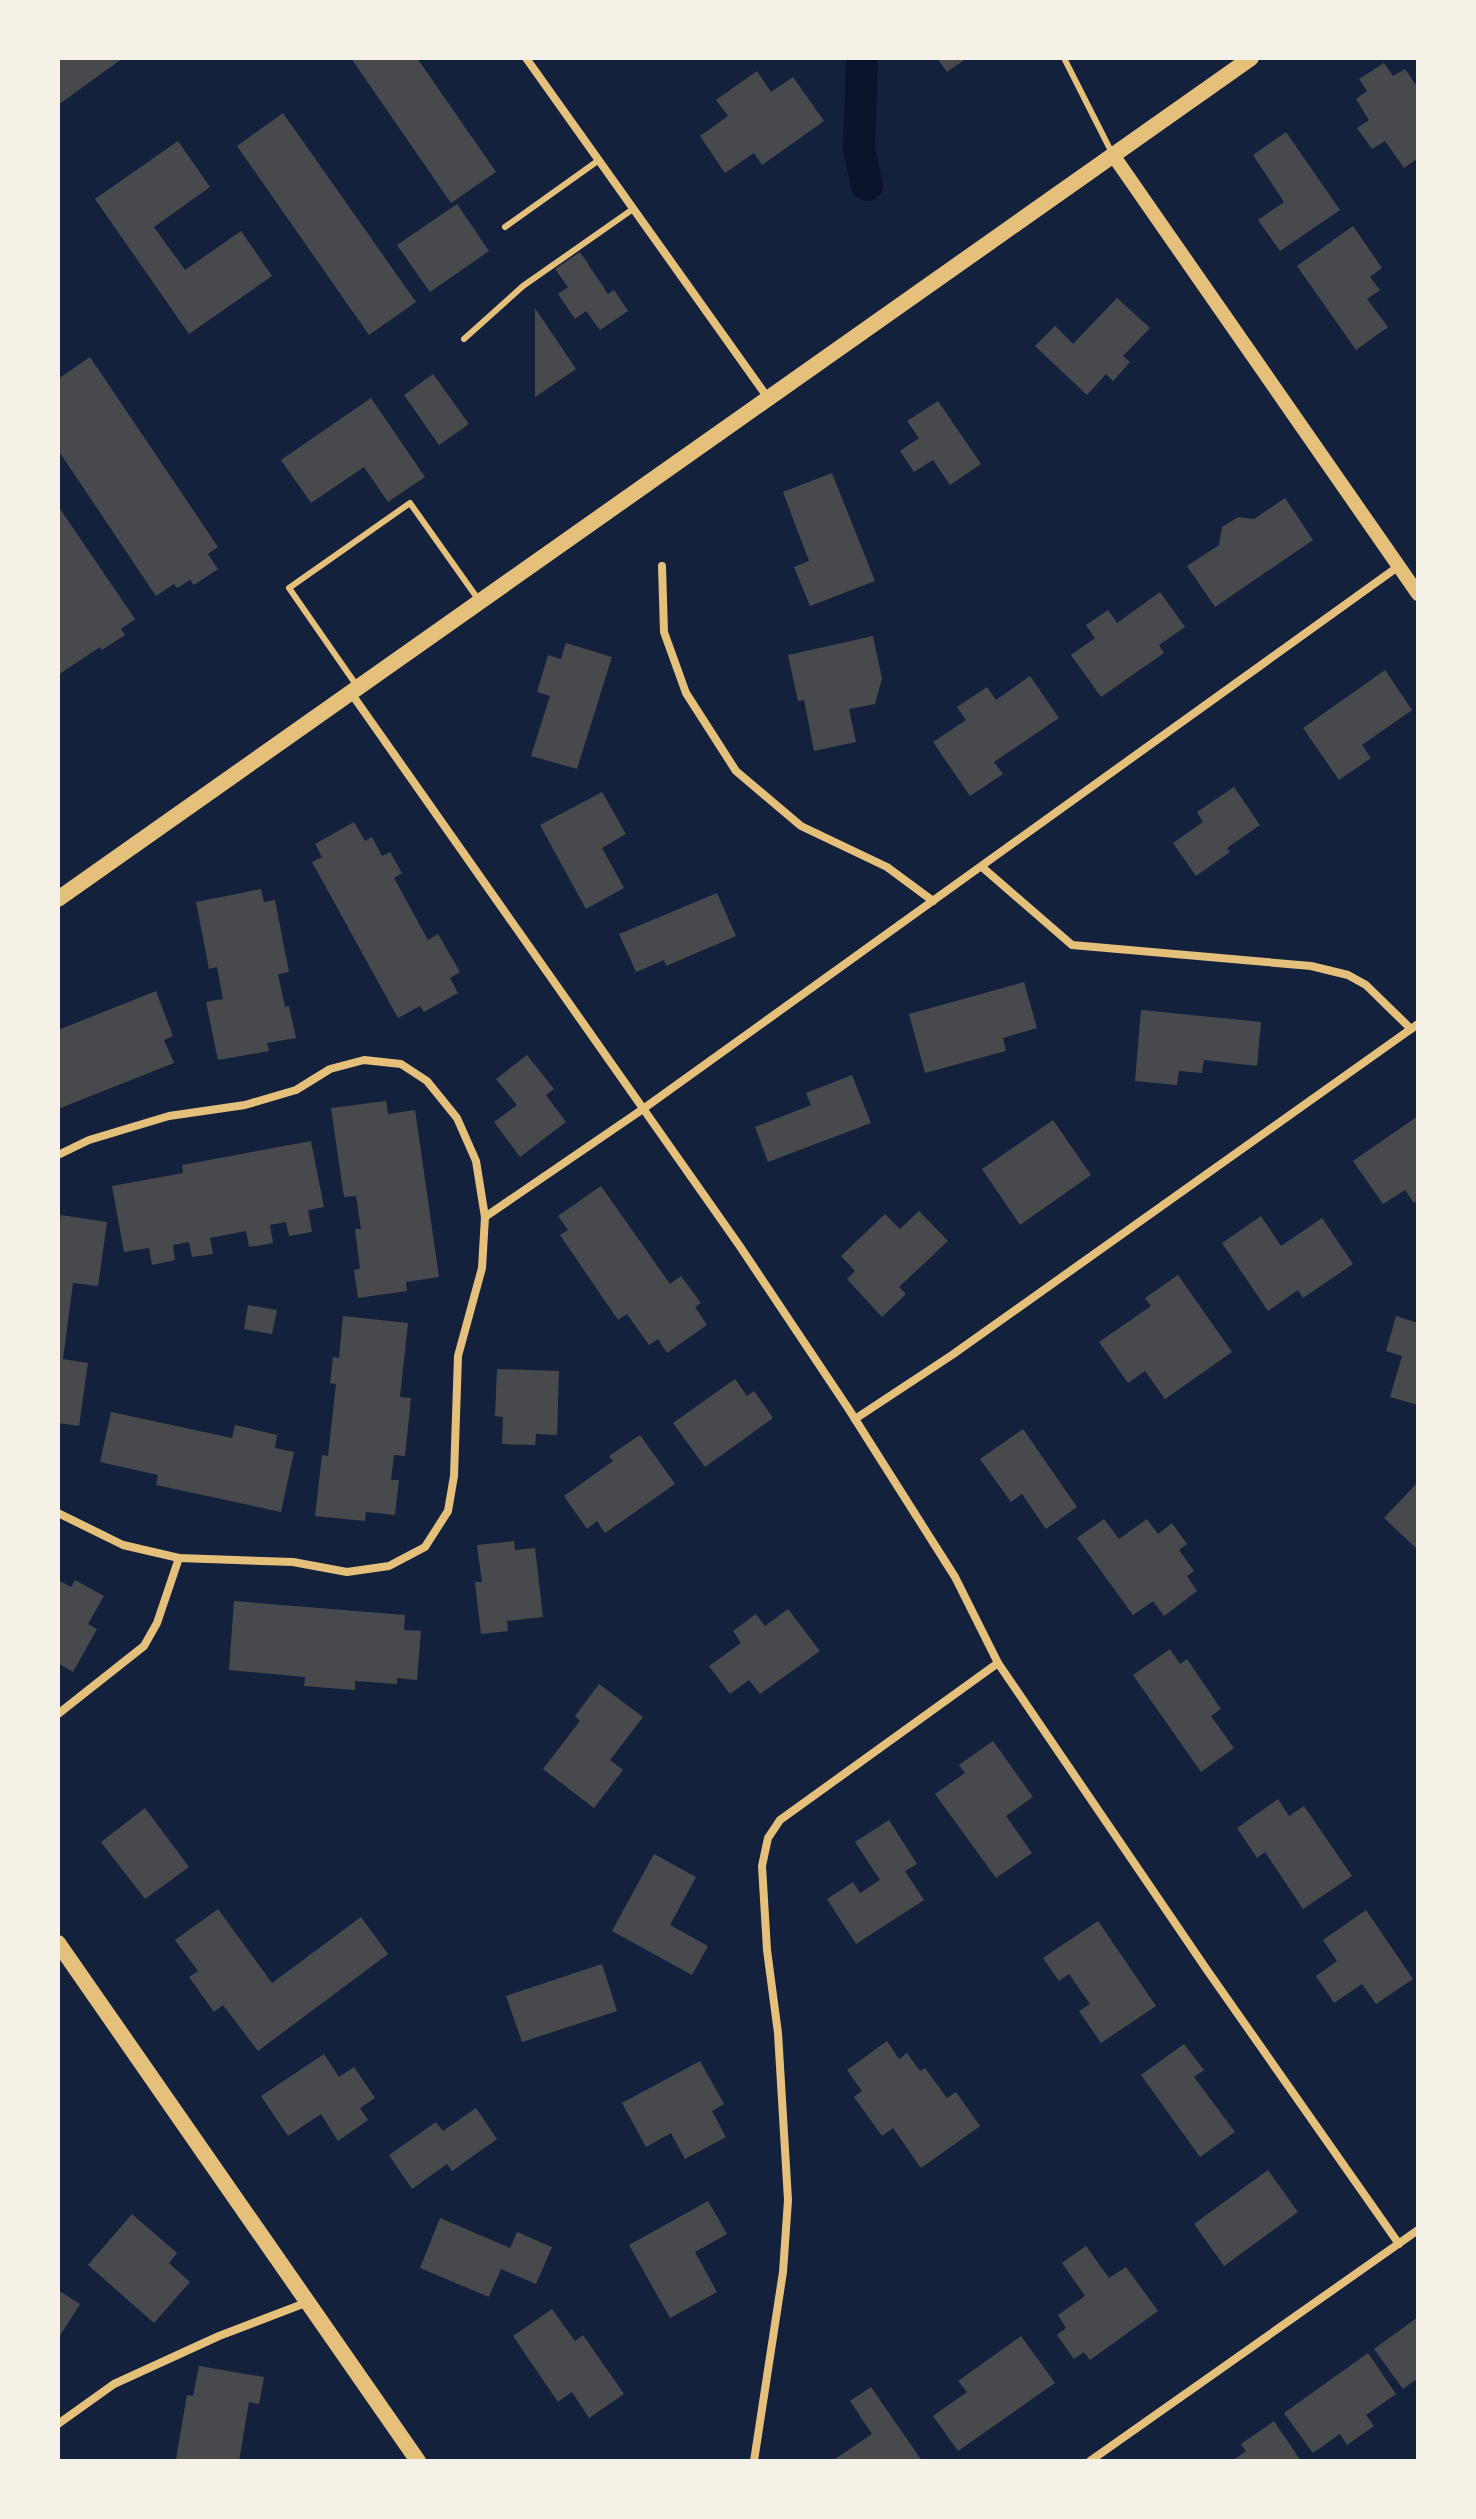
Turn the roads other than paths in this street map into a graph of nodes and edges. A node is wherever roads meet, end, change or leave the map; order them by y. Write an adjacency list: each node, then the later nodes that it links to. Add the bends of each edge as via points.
1 (526, 58): 5 (street)
2 (1064, 58): 4 (lane)
3 (1251, 58): 4 (main road)
4 (1113, 155): 9 (main road); 11 (street)
5 (599, 160): 6 (street); 7 (lane)
6 (633, 209): 8 (lane, via 523,286); 9 (street)
7 (505, 227)
8 (464, 339)
9 (768, 398): 13 (main road)
10 (662, 566): 17 (street, via 664,632 686,693 736,771 801,826 887,867)
11 (1399, 566): 12 (street); 15 (street)
12 (1418, 594)
13 (480, 602): 14 (main road); 14 (lane, via 410,503 289,588)
14 (354, 690): 16 (main road); 19 (street)
15 (982, 867): 17 (street); 18 (street, via 1072,945 1311,966 1366,985)
16 (58, 899)
17 (933, 901): 19 (street)
18 (1414, 1027): 22 (street)
19 (643, 1109): 21 (street); 22 (street)
20 (58, 1155): 21 (street, via 169,1116 245,1105 296,1090 330,1069 364,1060 401,1064 427,1081 457,1118 476,1161)
21 (485, 1217): 24 (street, via 482,1268 458,1356 448,1511 425,1547 389,1566 347,1572 293,1562)
22 (855, 1419): 25 (street, via 955,1577)
23 (58, 1513): 24 (street, via 123,1545)
24 (179, 1558): 26 (street, via 144,1646)
25 (998, 1663): 29 (street); 33 (street, via 780,1820 768,1838 762,1866 788,2200 783,2272)
26 (58, 1714)
27 (58, 1943): 30 (main road)
28 (1418, 2230): 29 (street)
29 (1399, 2244): 34 (street)
30 (308, 2302): 31 (street, via 114,2384); 32 (main road)
31 (58, 2424)
32 (418, 2461)
33 (754, 2461)
34 (1090, 2461)

